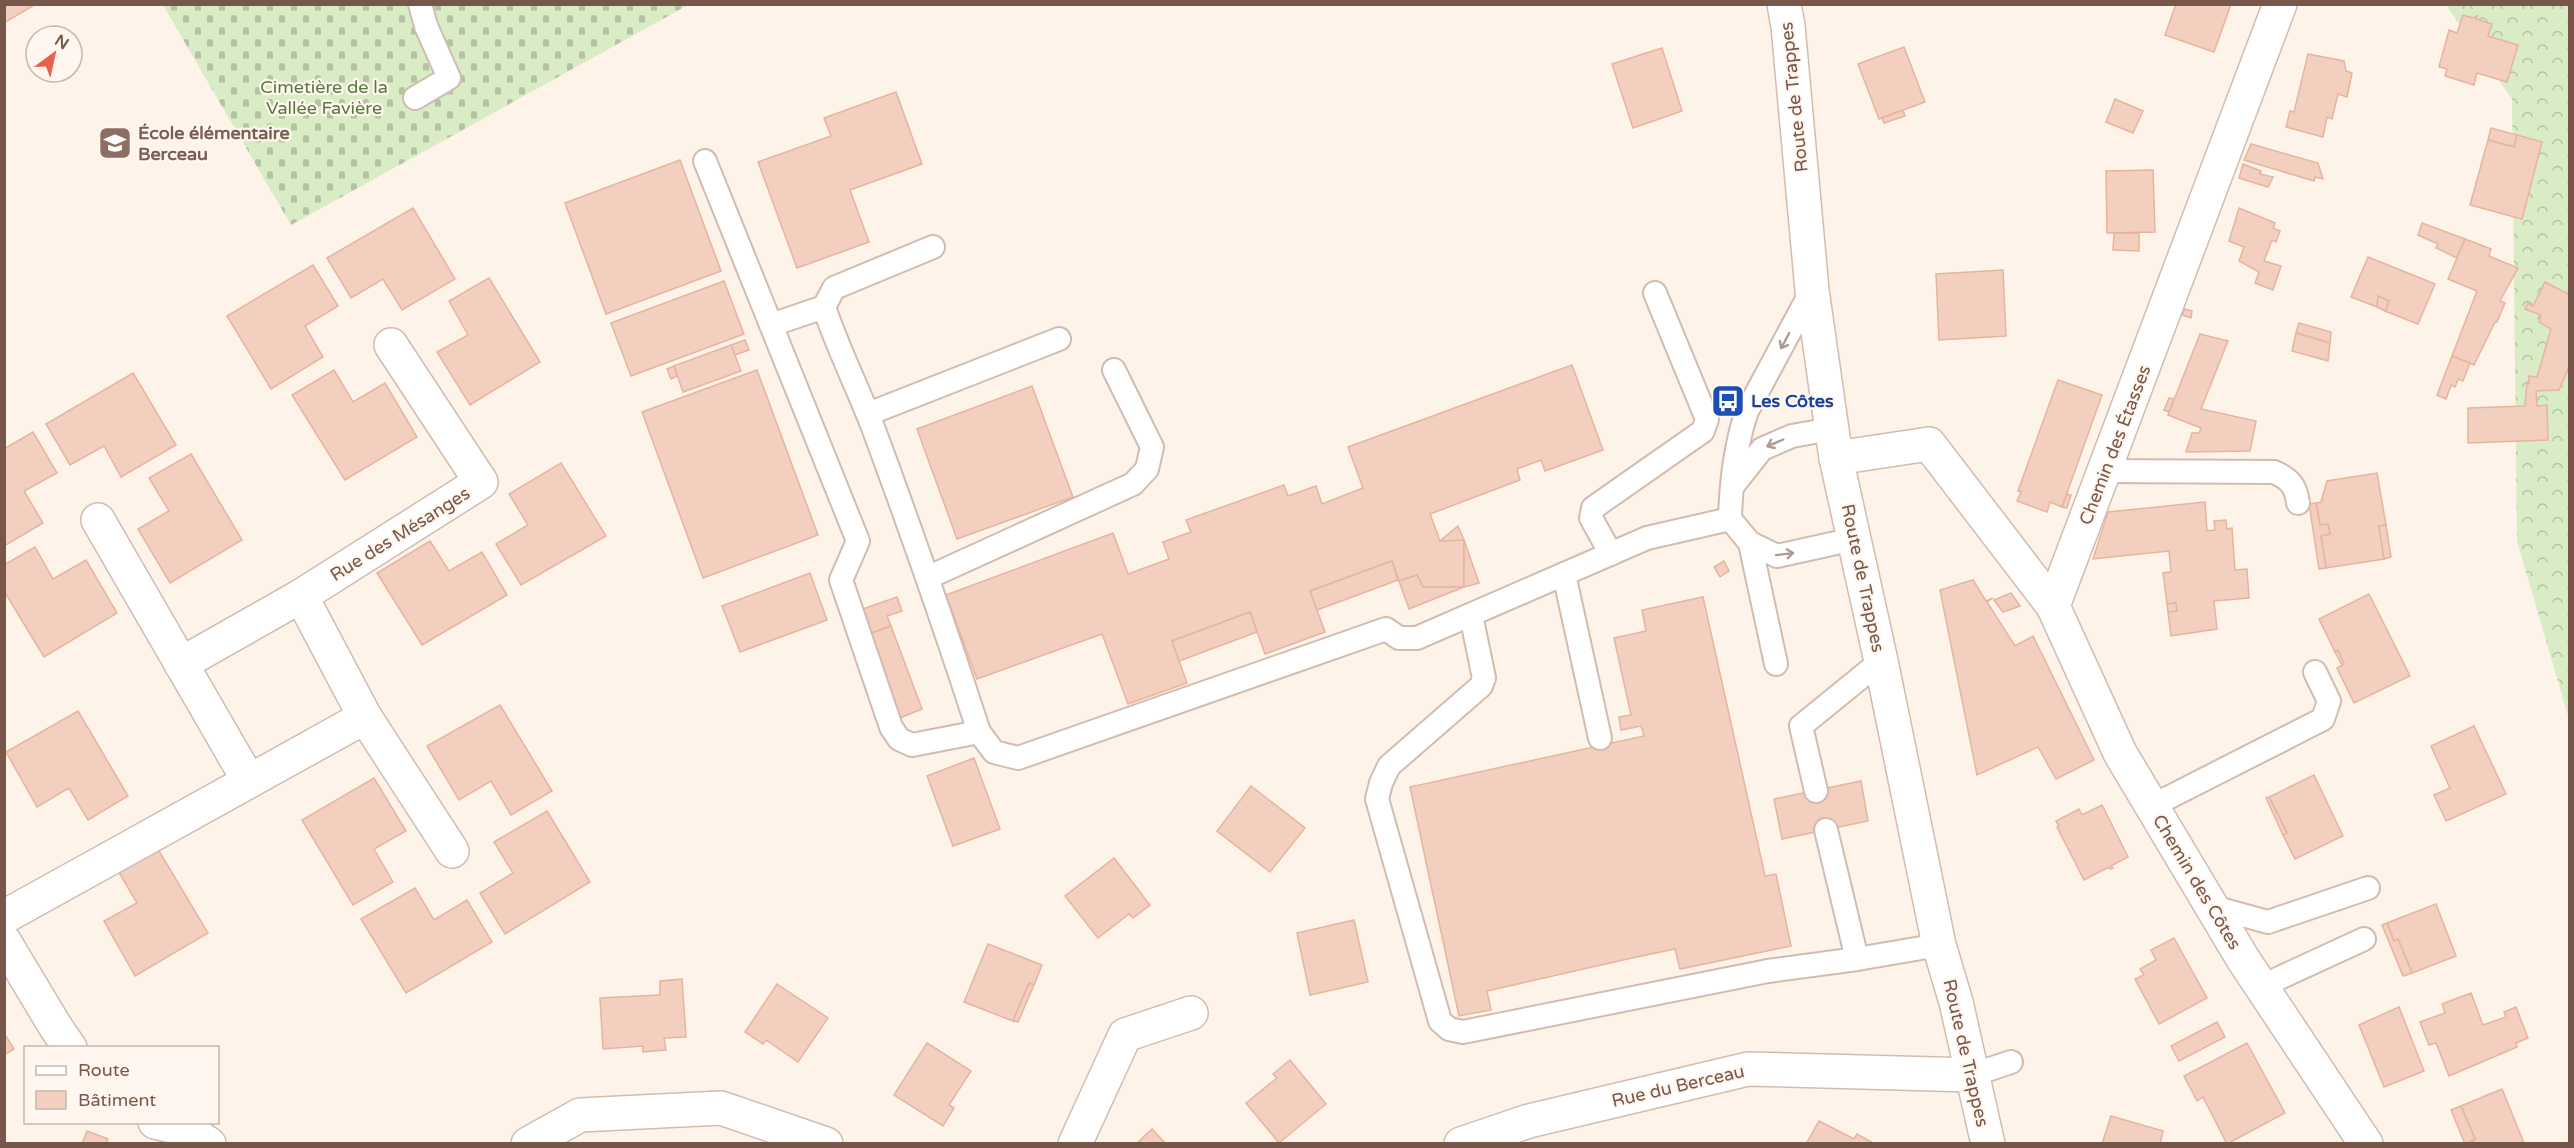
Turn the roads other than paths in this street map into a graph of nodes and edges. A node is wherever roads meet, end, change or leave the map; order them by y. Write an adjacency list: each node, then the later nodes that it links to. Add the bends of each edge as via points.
1 (420, 4): 4 (lane, via 449,78)
2 (1784, 4): 7 (street, Route de Trappes)
3 (2280, 4): 16 (street, Chemin des Étasses)
4 (415, 98)
5 (705, 161): 10 (lane)
6 (933, 247): 9 (lane, via 834,288)
7 (1812, 290): 15 (street, Route de Trappes); 17 (lane, one-way to 17, via 1747,411)
8 (1655, 293): 23 (lane, via 1707,419 1703,431 1593,508 1592,518)
9 (824, 307): 10 (lane); 14 (lane)
10 (771, 325): 34 (lane, via 858,541 841,580 891,727 899,739 912,745)
11 (1059, 339): 14 (lane)
12 (391, 345): 26 (street, Rue des Mésanges, via 482,482)
13 (1114, 370): 25 (lane, via 1152,447 1147,469 1133,484)
14 (868, 414): 25 (lane)
15 (1834, 444): 17 (lane, one-way to 17, via 1792,436 1762,448); 21 (street, Route de Trappes); 27 (street, via 1929,444)
16 (2105, 471): 18 (lane, via 2274,472 2296,488); 27 (street, Chemin des Étasses)
17 (1731, 488): 19 (lane)
18 (2298, 503)
19 (1730, 519): 22 (lane); 23 (lane, via 1647,538)
20 (98, 520): 30 (street)
21 (1854, 539): 22 (lane, one-way to 21, via 1777,556); 29 (street, Route de Trappes)
22 (1750, 543): 31 (lane)
23 (1611, 554): 24 (lane)
24 (1564, 574): 28 (lane); 35 (lane)
25 (929, 577): 34 (lane)
26 (301, 596): 30 (street, Rue des Mésanges); 33 (street)
27 (2053, 606): 38 (street, Chemin des Côtes, via 2120,753)
28 (1471, 615): 34 (lane, via 1418,638 1399,638 1386,629 1018,758 994,752); 47 (lane, via 1484,678 1481,686 1389,766 1377,799 1440,1022 1463,1032 1768,971)
29 (1881, 661): 37 (lane, via 1801,726); 46 (street, Route de Trappes)
30 (181, 664): 36 (street)
31 (1776, 664)
32 (2315, 672): 38 (lane, via 2329,700 2323,719)
33 (365, 717): 36 (street); 40 (street)
34 (979, 732)
35 (1600, 738)
36 (249, 781): 43 (street)
37 (1816, 791)
38 (2152, 806): 42 (street, Chemin des Côtes)
39 (1826, 830): 47 (lane)
40 (452, 851)
41 (2368, 888): 42 (lane, via 2268,922)
42 (2213, 907): 48 (street, Chemin des Côtes)
43 (4, 917)
44 (2364, 939): 48 (lane)
45 (4, 941): 50 (street)
46 (1939, 945): 47 (lane); 52 (street, Route de Trappes)
47 (1857, 959)
48 (2262, 986): 60 (street, Chemin des Côtes)
49 (1191, 1013): 57 (street, via 1125,1035)
50 (69, 1046)
51 (2011, 1062): 52 (lane)
52 (1972, 1075): 58 (street, Rue du Berceau, via 1748,1069 1529,1120); 59 (street, Route de Trappes)
53 (164, 1124): 54 (street, via 188,1130)
54 (209, 1143)
55 (528, 1143): 56 (street, via 580,1115 721,1108)
56 (826, 1143)
57 (1075, 1143)
58 (1461, 1143)
59 (1988, 1143)
60 (2366, 1143)

